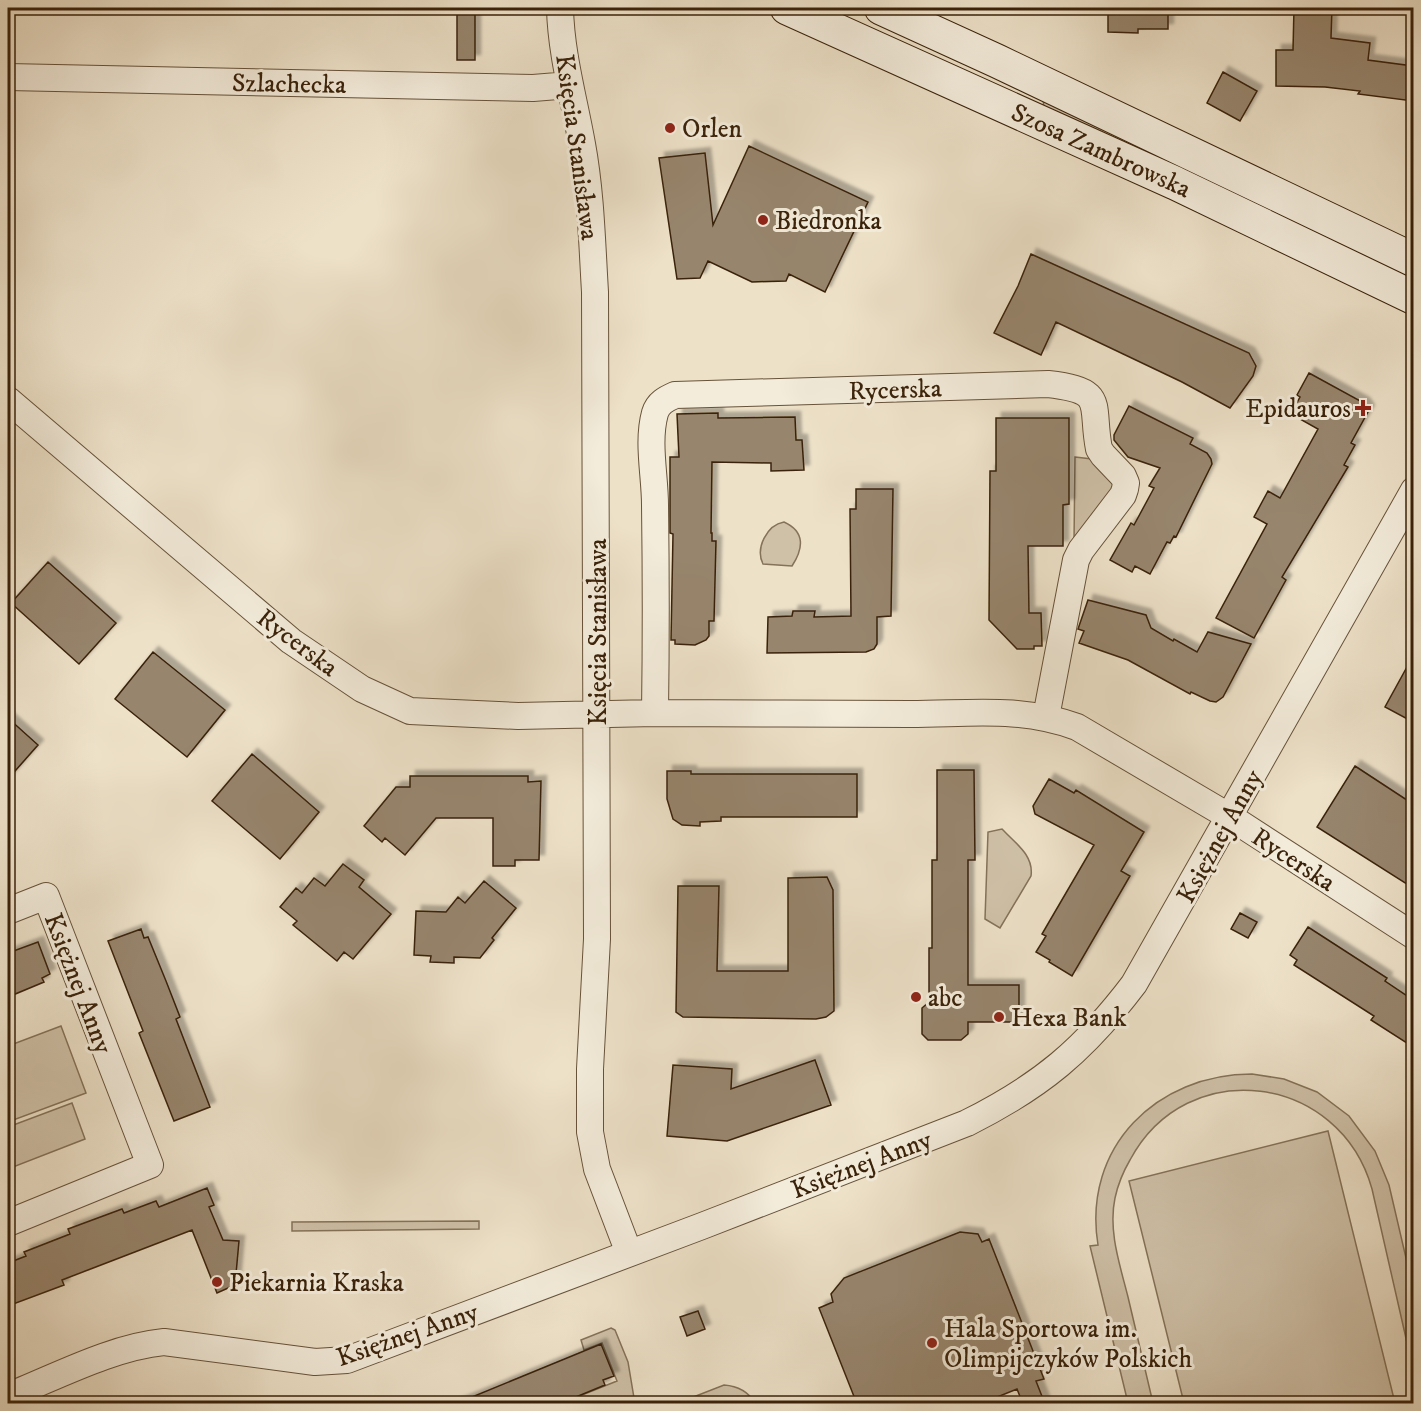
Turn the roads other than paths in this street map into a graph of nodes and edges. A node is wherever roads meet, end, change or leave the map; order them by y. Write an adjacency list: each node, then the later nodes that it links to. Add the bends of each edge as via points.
1 (560, 8): 7 (street, Księcia Stanisława)
2 (787, 8): 5 (main road, Szosa Zambrowska)
3 (867, 8): 5 (main road, via 865,25)
4 (881, 8): 8 (main road, Szosa Zambrowska)
5 (848, 36): 9 (main road, Szosa Zambrowska, via 1175,183)
6 (8, 77): 7 (street, Szlachecka, via 533,88)
7 (570, 85): 13 (street, Księcia Stanisława, via 583,146 594,270)
8 (1413, 261)
9 (1413, 298)
10 (8, 400): 13 (street, Rycerska, via 291,641 362,690 410,711 518,716)
11 (1413, 490): 15 (street, Księżnej Anny)
12 (655, 713): 13 (street, Rycerska); 14 (street, Rycerska, via 1002,712); 14 (street, Rycerska, via 652,443 656,409 664,400 675,395 1048,384 1072,387 1091,398 1095,404 1099,449 1126,483 1123,495 1076,560)
13 (598, 714): 19 (street, Księcia Stanisława, via 597,939 590,1132 597,1169)
14 (1046, 717): 15 (street, Rycerska, via 1077,727)
15 (1230, 817): 17 (street, Rycerska); 19 (street, Księżnej Anny, via 1134,984 1093,1035 1049,1073 967,1123)
16 (8, 911): 18 (street, Księżnej Anny, via 46,896 150,1166)
17 (1413, 936)
18 (8, 1223)
19 (629, 1252): 20 (street, Księżnej Anny, via 347,1360 315,1362 164,1342 112,1354)
20 (8, 1396)

